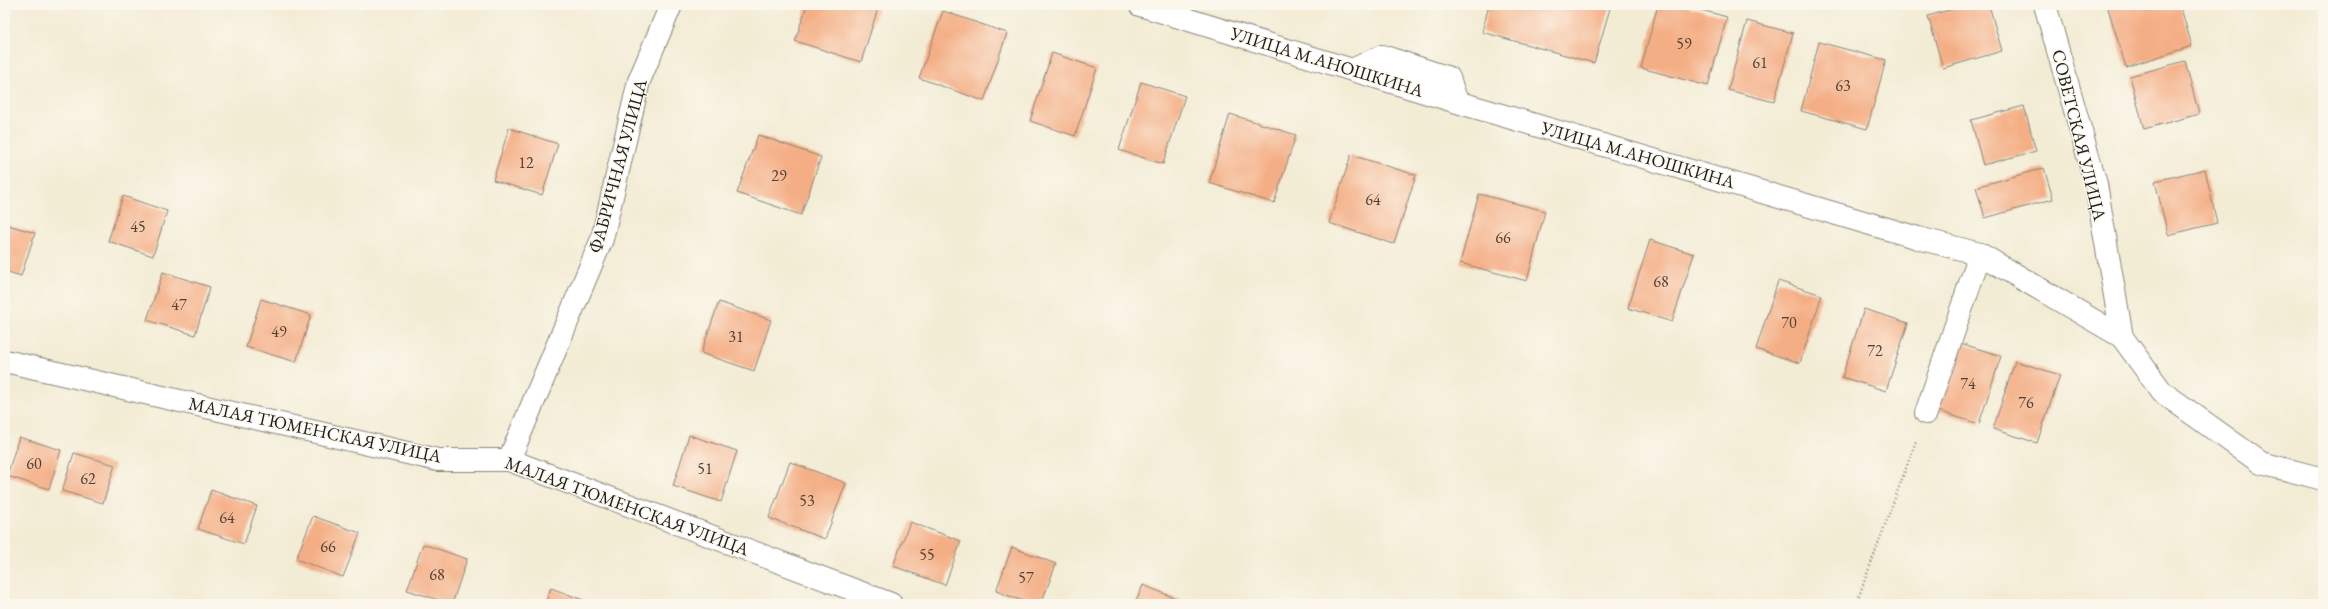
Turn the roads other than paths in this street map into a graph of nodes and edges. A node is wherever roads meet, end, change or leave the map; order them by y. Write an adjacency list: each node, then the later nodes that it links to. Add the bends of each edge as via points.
1 (671, 5): 8 (street, ФАБРИЧНАЯ УЛИЦА, via 639,81 602,239)
2 (1140, 5): 4 (street, УЛИЦА М.АНОШКИНА, via 1457,102)
3 (2045, 5): 5 (street, СОВЕТСКАЯ УЛИЦА, via 2096,184)
4 (1980, 254): 5 (street, УЛИЦА М.АНОШКИНА); 7 (street)
5 (2122, 337): 9 (street, via 2162,392 2261,463)
6 (5, 361): 8 (street, МАЛАЯ ТЮМЕНСКАЯ УЛИЦА, via 438,460)
7 (1926, 413)
8 (509, 460): 10 (street, МАЛАЯ ТЮМЕНСКАЯ УЛИЦА)
9 (2323, 479)
10 (891, 604)

